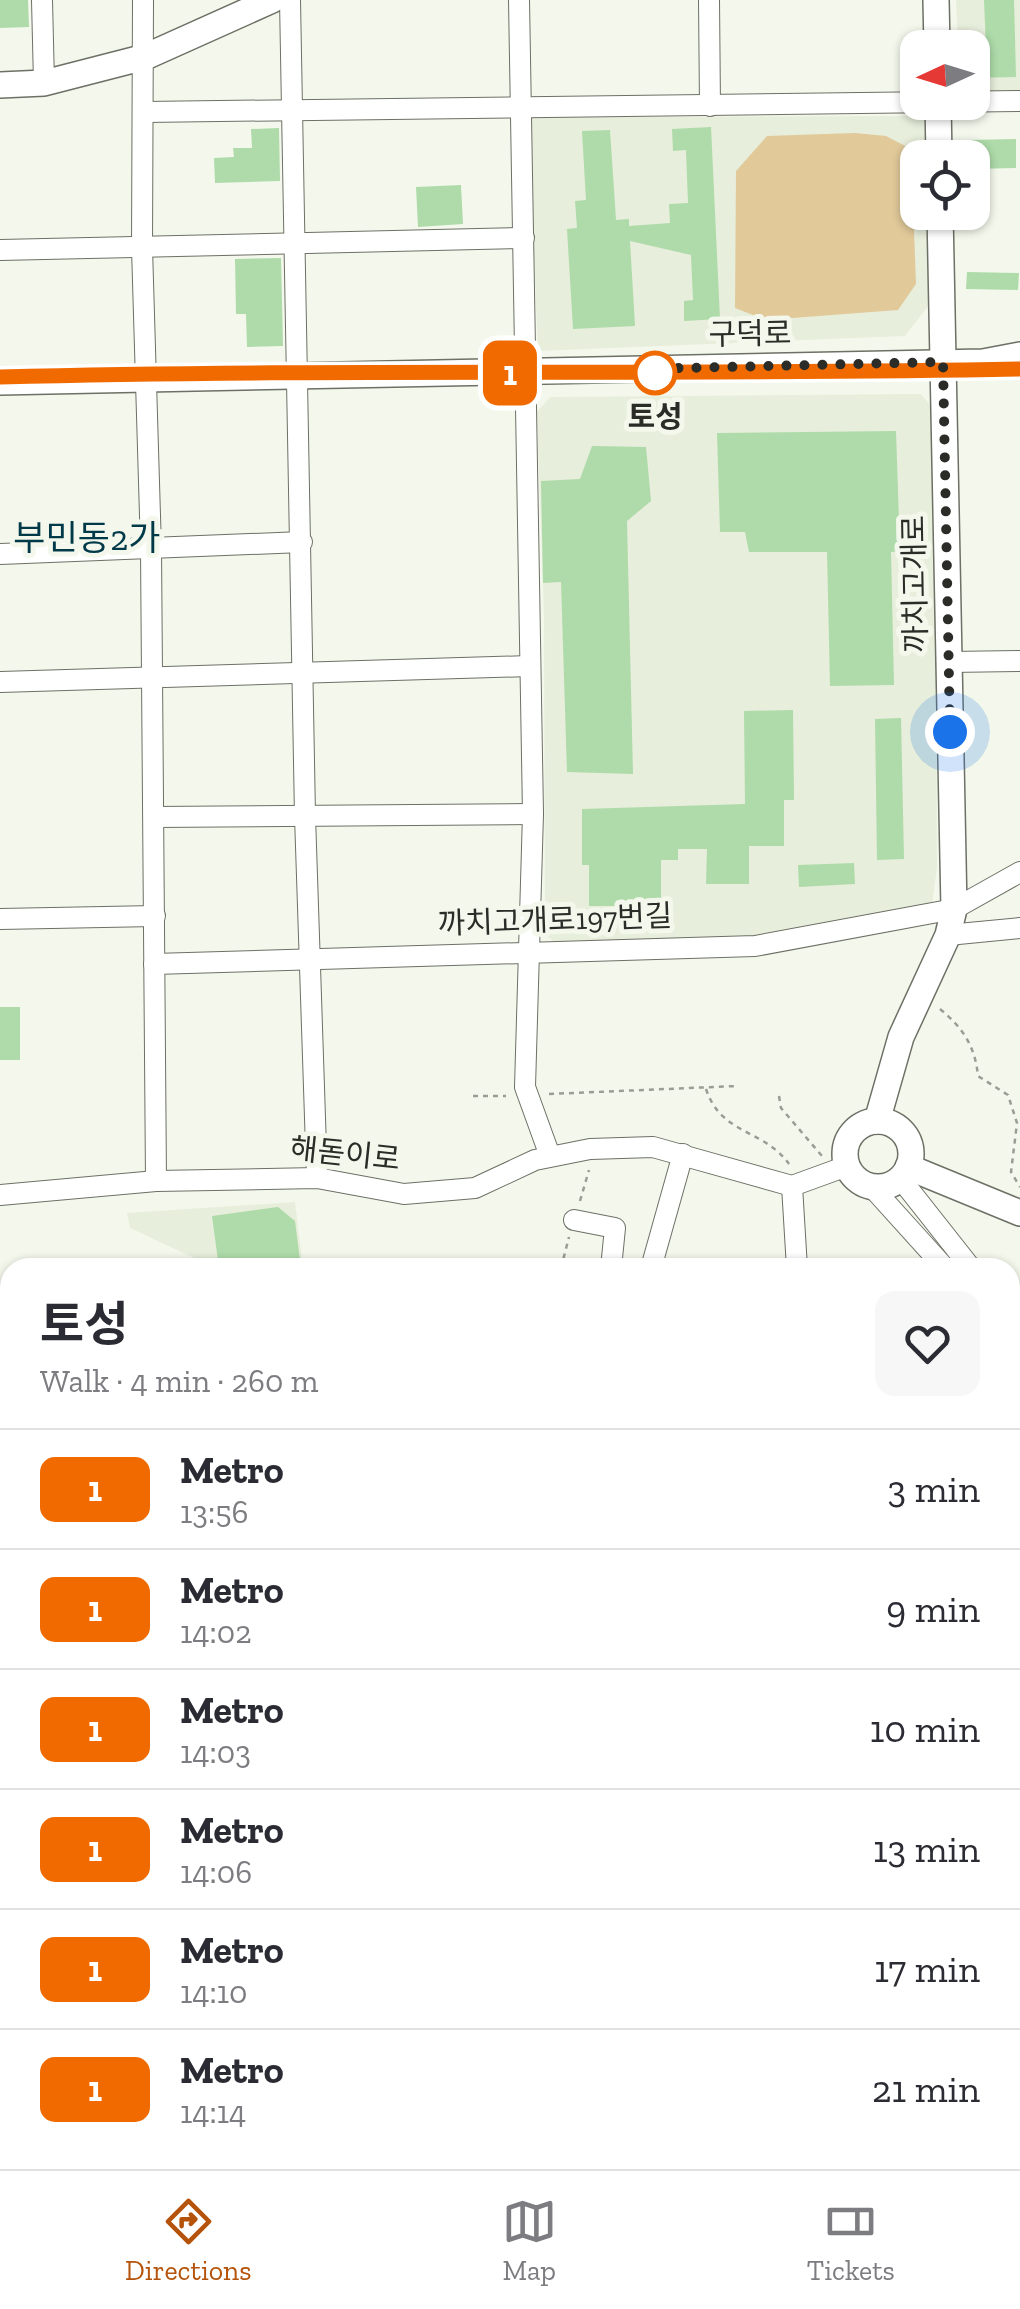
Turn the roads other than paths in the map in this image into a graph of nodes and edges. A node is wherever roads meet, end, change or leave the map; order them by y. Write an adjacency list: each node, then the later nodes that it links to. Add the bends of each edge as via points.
1 (42, 0): 9 (street)
2 (143, 0): 8 (street)
3 (519, 0): 15 (street)
4 (710, 0): 14 (street)
5 (936, 0): 7 (main road)
6 (276, 1): 8 (main road); 16 (street)
7 (937, 30)
8 (145, 57): 9 (main road); 17 (street)
9 (44, 83): 10 (main road)
10 (0, 85)
11 (1020, 101): 12 (street)
12 (990, 102)
13 (900, 104): 14 (street)
14 (710, 106): 15 (street)
15 (522, 107): 16 (street); 19 (street)
16 (293, 109): 17 (street); 20 (street)
17 (145, 112): 21 (street)
18 (940, 230): 24 (main road, 까치고개로)
19 (524, 238): 20 (street); 25 (street)
20 (296, 243): 21 (street); 26 (street)
21 (142, 248): 22 (street); 27 (street)
22 (0, 250)
23 (1020, 356): 24 (main road, 구덕로)
24 (943, 362): 25 (main road, 구덕로); 33 (main road, 까치고개로)
25 (527, 371): 26 (main road, 구덕로); 34 (street)
26 (298, 378): 27 (main road, 구덕로); 29 (street)
27 (147, 380): 28 (main road, 구덕로); 30 (street)
28 (0, 382)
29 (302, 542): 30 (street); 35 (street)
30 (151, 549): 31 (street); 36 (street)
31 (0, 554)
32 (1020, 661): 33 (street)
33 (949, 662): 42 (main road, 까치고개로)
34 (529, 666): 35 (street); 38 (street)
35 (303, 674): 36 (street); 39 (street)
36 (151, 677): 37 (street); 40 (street)
37 (0, 682)
38 (533, 814): 39 (street); 47 (street)
39 (306, 816): 40 (street); 48 (street)
40 (154, 817): 43 (street)
41 (1020, 872): 42 (street, 까치고개로197번길)
42 (954, 908): 46 (main road, 까치고개로); 47 (street, 까치고개로197번길, via 755,946)
43 (154, 916): 44 (street); 49 (street)
44 (0, 919)
45 (1020, 928): 46 (street)
46 (948, 935): 50 (main road, 까치고개로, via 900,1037)
47 (531, 950): 48 (street, 까치고개로197번길); 52 (street, via 525,1096)
48 (310, 958): 49 (street, 까치고개로197번길); 55 (street)
49 (154, 964): 56 (street)
50 (877, 1120): 53 (main road, via 850,1135); 54 (main road, via 905,1135 911,1156)
51 (683, 1154): 52 (street, 해돋이로, via 606,1148); 57 (street, 해돋이로); 65 (street)
52 (550, 1156): 55 (street, 해돋이로, via 475,1188 404,1194)
53 (838, 1168): 57 (street); 59 (main road)
54 (904, 1172): 58 (main road); 59 (main road, via 885,1186); 63 (street)
55 (317, 1178): 56 (street, 해돋이로)
56 (156, 1181): 60 (street, 해돋이로)
57 (795, 1184): 66 (street)
58 (944, 1184): 61 (main road); 63 (street, via 930,1197)
59 (870, 1186): 67 (street)
60 (0, 1195)
61 (1020, 1213)
62 (574, 1220): 64 (street, via 615,1228)
63 (934, 1221): 68 (street)
64 (612, 1258)
65 (654, 1258)
66 (797, 1258)
67 (937, 1258)
68 (963, 1258)

